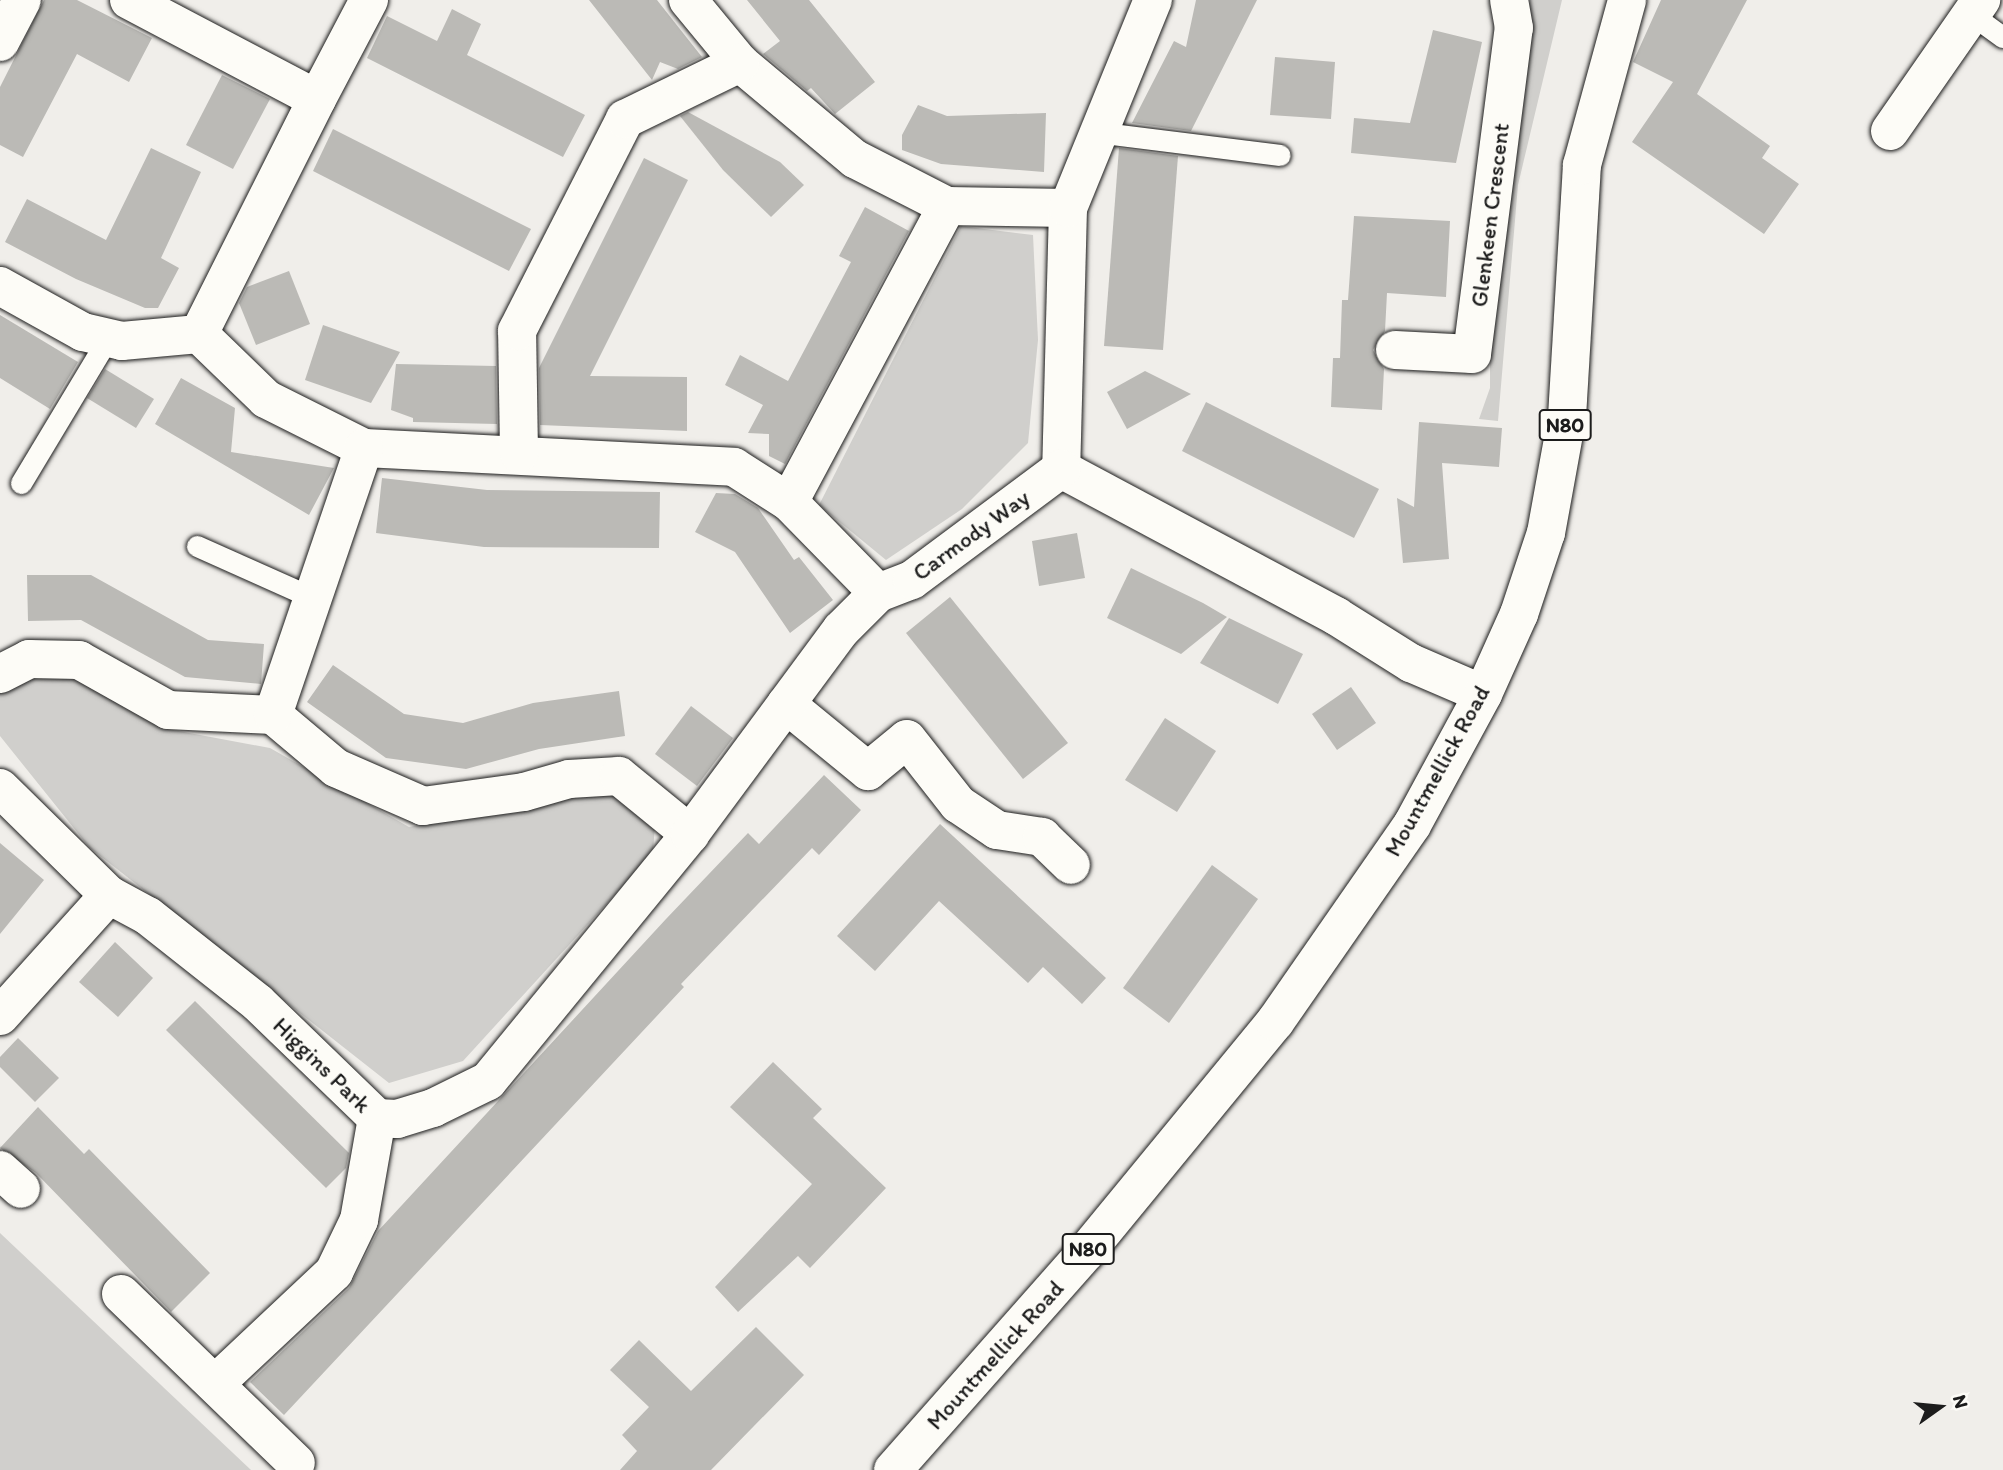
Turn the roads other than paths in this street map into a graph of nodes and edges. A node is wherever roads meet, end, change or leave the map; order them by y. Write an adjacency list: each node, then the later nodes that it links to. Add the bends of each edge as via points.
1 (22, 0): 10 (street)
2 (129, 0): 12 (street)
3 (369, 0): 12 (street)
4 (688, 0): 11 (street)
5 (1153, 0): 14 (street)
6 (1509, 0): 21 (street, Glenkeen Crescent, via 1514,28 1472,354)
7 (1627, 0): 31 (street, Mountmellick Road / N80, via 1582,165 1567,417 1546,533 1519,614)
8 (1976, 7): 9 (lane); 13 (street)
9 (2003, 37)
10 (0, 42)
11 (740, 63): 16 (street, via 855,159); 23 (street, via 625,119 517,331)
12 (317, 99): 19 (street)
13 (1890, 131)
14 (1095, 132): 15 (lane); 17 (street)
15 (1280, 155)
16 (947, 206): 17 (street); 26 (street)
17 (1068, 208): 24 (street)
18 (0, 286): 20 (street, via 83,332)
19 (199, 334): 20 (street); 22 (street, via 266,399)
20 (108, 338): 25 (lane)
21 (1395, 350)
22 (365, 449): 23 (street); 29 (street)
23 (519, 453): 26 (street, via 734,467)
24 (1061, 469): 28 (street, Carmody Way, via 912,580); 31 (street, via 1324,609 1411,663)
25 (22, 483)
26 (789, 502): 28 (street)
27 (197, 546): 29 (lane)
28 (878, 593): 32 (street, via 841,630)
29 (313, 598): 33 (street)
30 (0, 674): 33 (street, via 29,659 79,660 168,710)
31 (1483, 694): 43 (street, Mountmellick Road / N80, via 1412,825 1275,1022 1086,1252)
32 (786, 704): 35 (street); 36 (street, via 868,771 907,739 958,804 997,830 1042,837)
33 (272, 715): 35 (street, via 336,768 423,806 524,792 569,779 618,776)
34 (0, 788): 37 (street, Higgins Park)
35 (690, 834): 39 (street, via 488,1081 433,1108 397,1119)
36 (1071, 865)
37 (110, 895): 38 (street); 39 (street, Higgins Park, via 148,916 258,1003)
38 (0, 1016)
39 (377, 1118): 41 (street, Higgins Park, via 359,1220 334,1272)
40 (121, 1294): 41 (street)
41 (216, 1383): 42 (street)
42 (296, 1463)
43 (893, 1470)

